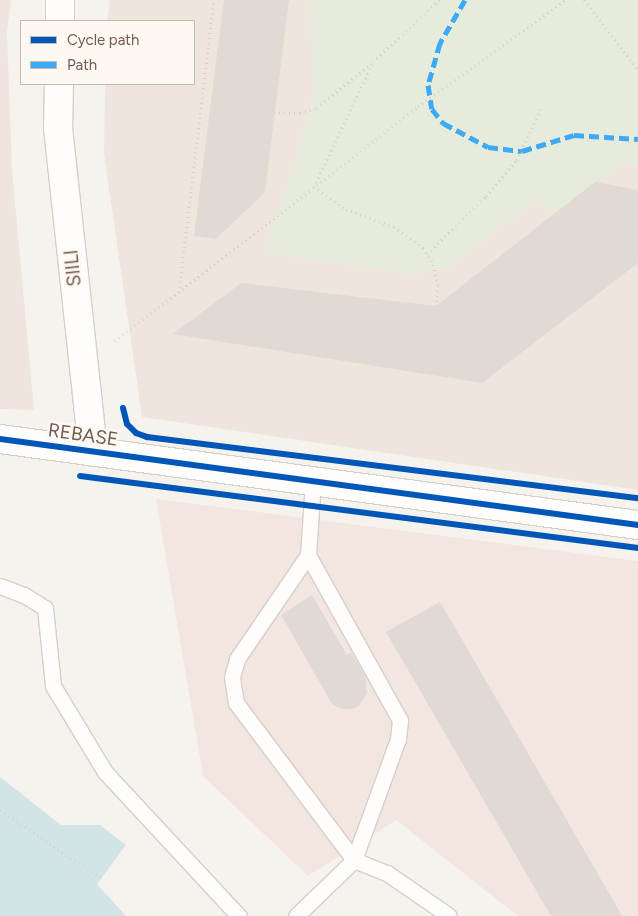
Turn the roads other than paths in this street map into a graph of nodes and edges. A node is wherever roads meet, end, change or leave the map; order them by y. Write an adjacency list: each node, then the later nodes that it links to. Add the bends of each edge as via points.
1 (60, 0): 2 (street)
2 (60, 20)
3 (59, 85): 5 (street, SIILI, via 58,128)
4 (0, 439): 5 (street, REBASE)
5 (93, 452): 6 (street, REBASE)
6 (314, 482): 7 (street, REBASE); 8 (lane)
7 (638, 524)
8 (308, 555): 10 (lane, via 400,720 398,739); 10 (lane, via 237,659 232,677 236,703)
9 (0, 586): 11 (lane, via 45,608 53,686 105,772)
10 (354, 860): 12 (lane); 13 (lane, via 387,873)
11 (239, 916)
12 (296, 916)
13 (449, 916)

